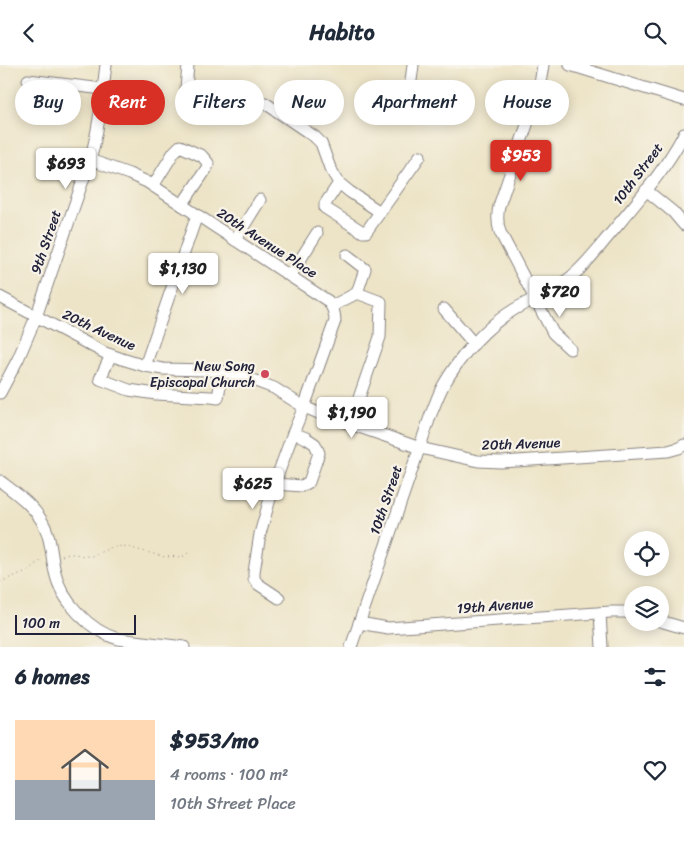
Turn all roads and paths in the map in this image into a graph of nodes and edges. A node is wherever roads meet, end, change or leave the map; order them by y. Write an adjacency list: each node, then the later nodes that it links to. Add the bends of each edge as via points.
1 (106, 65): 7 (street, 9th Street)
2 (188, 65): 15 (street, via 186,91 270,106 318,140)
3 (413, 65): 8 (street)
4 (543, 65): 29 (street, via 539,90 497,214 500,232)
5 (570, 65): 10 (street)
6 (28, 79): 9 (street)
7 (104, 80)
8 (411, 80)
9 (91, 87)
10 (684, 100)
11 (98, 125): 14 (street, 9th Street)
12 (684, 134): 17 (street, 10th Street, via 664,168)
13 (420, 156): 20 (street)
14 (90, 160): 16 (street, 20th Avenue Place); 32 (street, 9th Street)
15 (339, 183): 20 (street); 20 (street, via 325,208 364,233)
16 (153, 186): 19 (street, 20th Avenue Place); 19 (street, via 180,146 202,156 208,163 207,168)
17 (646, 190): 22 (street, via 674,212); 29 (street, 10th Street, via 578,271)
18 (260, 200): 24 (street)
19 (182, 205): 21 (street, 20th Avenue Place)
20 (380, 212)
21 (197, 215): 24 (street, 20th Avenue Place); 36 (street)
22 (684, 225)
23 (317, 233): 26 (street)
24 (235, 240): 26 (street, 20th Avenue Place)
25 (347, 255): 27 (street, via 365,269)
26 (290, 276): 30 (street, 20th Avenue Place)
27 (358, 293): 30 (street); 40 (street, via 382,302 380,337)
28 (0, 297): 32 (street, 20th Avenue)
29 (535, 299): 33 (street, 10th Street, via 490,327); 34 (street, via 554,333)
30 (332, 306): 39 (street, via 334,321)
31 (444, 309): 33 (street)
32 (36, 317): 35 (street, 20th Avenue); 38 (street, 9th Street)
33 (474, 344): 43 (street, 10th Street, via 443,387)
34 (570, 349)
35 (112, 355): 36 (street, 20th Avenue); 37 (street, via 100,379 129,390 218,399)
36 (145, 366): 37 (street, 20th Avenue)
37 (222, 372): 39 (street, 20th Avenue, via 258,381)
38 (0, 393)
39 (304, 407): 40 (street, 20th Avenue); 41 (street)
40 (350, 424): 43 (street, 20th Avenue)
41 (293, 433): 45 (street); 45 (street, via 315,444 319,453 309,482 302,486)
42 (684, 445): 43 (street, 20th Avenue, via 668,451 501,462 478,461)
43 (420, 447): 52 (street, 10th Street)
44 (0, 481): 47 (street, via 39,516 46,528)
45 (275, 484): 49 (street, via 260,534 254,579)
46 (190, 551): 47 (path, via 185,555 165,557 124,545 92,556)
47 (53, 557): 48 (path, via 46,557 29,570); 55 (street, via 54,572 64,596 100,631 118,639)
48 (0, 582)
49 (279, 598)
50 (624, 612): 51 (street, 19th Avenue)
51 (600, 613): 52 (street, 19th Avenue, via 388,628); 57 (street)
52 (359, 623): 56 (street, 10th Street)
53 (669, 624): 54 (street)
54 (684, 628)
55 (184, 647)
56 (351, 647)
57 (602, 647)

